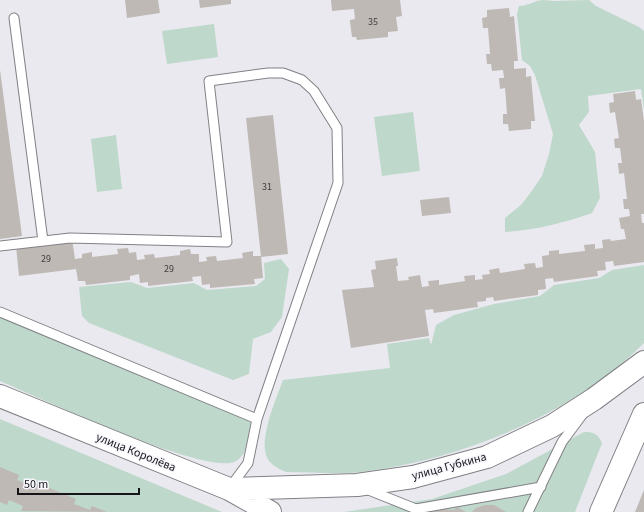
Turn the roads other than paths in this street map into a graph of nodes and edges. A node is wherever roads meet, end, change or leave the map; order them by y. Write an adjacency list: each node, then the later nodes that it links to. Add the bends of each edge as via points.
1 (14, 18): 2 (lane)
2 (43, 241): 3 (lane); 9 (lane, via 70,238 227,242 209,81 268,73 283,74 302,80 314,92 337,128 338,183)
3 (0, 246)
4 (0, 312): 9 (lane)
5 (644, 362): 7 (street, улица Губкина)
6 (0, 396): 12 (street, улица Королёва)
7 (594, 399): 10 (street, улица Губкина, via 552,426 487,457 413,477); 11 (lane, via 562,442)
8 (644, 414): 15 (street)
9 (257, 418): 12 (lane, via 248,463)
10 (357, 485): 11 (lane, via 416,509); 12 (street, улица Губкина)
11 (540, 487): 14 (lane)
12 (229, 489): 13 (street, улица Королёва)
13 (270, 512)
14 (528, 512)
15 (602, 512)

